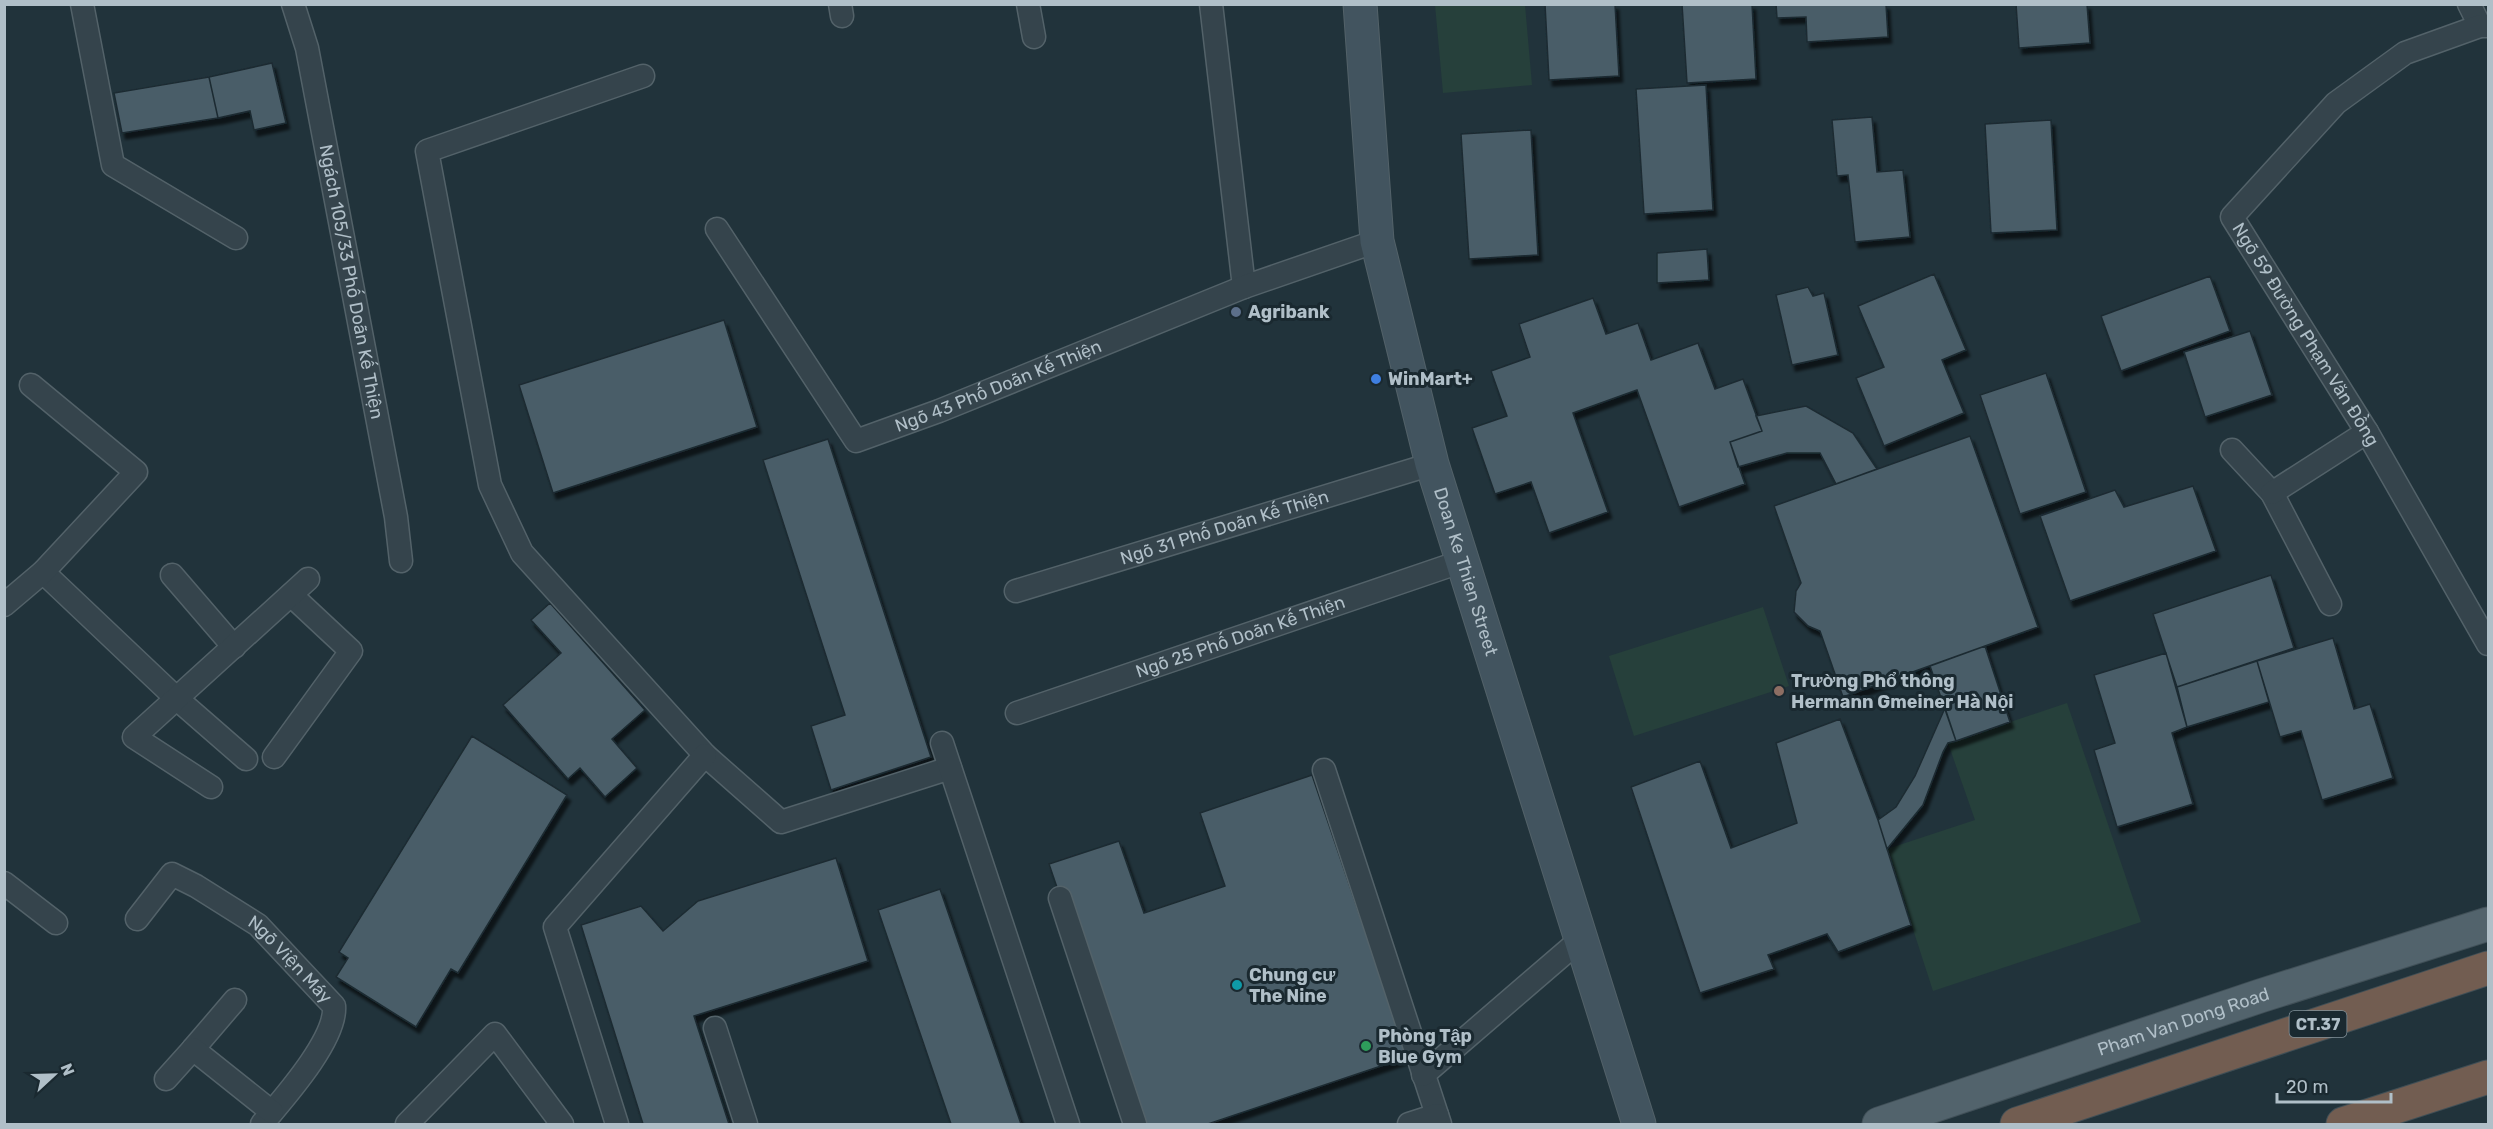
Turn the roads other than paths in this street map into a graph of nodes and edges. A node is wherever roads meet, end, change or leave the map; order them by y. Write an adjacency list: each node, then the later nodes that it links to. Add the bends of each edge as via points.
1 (82, 4): 11 (lane, via 113,165)
2 (293, 4): 19 (lane, Ngách 105/33 Phố Doãn Kế Thiện, via 307,48)
3 (1028, 4): 8 (lane)
4 (1211, 4): 13 (lane)
5 (1360, 4): 12 (street, Doan Ke Thien Street)
6 (2469, 4): 7 (lane)
7 (2484, 26): 15 (lane, Ngõ 59 Đường Phạm Văn Đồng, via 2405,53 2336,103 2232,217)
8 (1034, 37)
9 (643, 76): 33 (lane, via 427,151 490,485 522,553)
10 (717, 229): 13 (lane, Ngõ 43 Phố Doãn Kế Thiện, via 856,441)
11 (236, 238)
12 (1377, 241): 13 (lane, Ngõ 43 Phố Doãn Kế Thiện); 17 (street, Doan Ke Thien Street)
13 (1244, 288)
14 (31, 385): 21 (lane, via 136,472)
15 (2367, 432): 18 (lane); 28 (lane, Ngõ 59 Đường Phạm Văn Đồng)
16 (2232, 450): 18 (lane)
17 (1432, 464): 20 (street, Doan Ke Thien Street); 24 (lane, Ngõ 31 Phố Doãn Kế Thiện)
18 (2272, 493): 26 (lane)
19 (401, 561)
20 (1463, 561): 31 (lane, Ngõ 25 Phố Doãn Kế Thiện); 44 (street, Doan Ke Thien Street)
21 (43, 572): 27 (lane); 30 (lane)
22 (172, 575): 29 (lane)
23 (308, 579): 25 (lane)
24 (1016, 591)
25 (291, 595): 29 (lane); 34 (lane, via 351,651)
26 (2330, 604)
27 (4, 605)
28 (2488, 644)
29 (234, 647): 30 (lane)
30 (176, 698): 35 (lane); 38 (lane, via 134,737)
31 (1017, 713)
32 (942, 743): 36 (lane)
33 (705, 755): 36 (lane, via 781,822); 56 (lane, via 555,927)
34 (274, 757)
35 (246, 759)
36 (950, 768): 58 (lane)
37 (1324, 770): 49 (lane)
38 (211, 787)
39 (4, 883): 42 (lane)
40 (1060, 898): 59 (lane)
41 (137, 919): 52 (lane, Ngõ Viện Máy, via 172,874 258,925 334,1006 330,1029 300,1077)
42 (56, 923)
43 (2488, 924): 62 (main road, Pham Van Dong Road, via 2260,996)
44 (1581, 939): 49 (lane); 61 (street, Doan Ke Thien Street)
45 (2488, 968): 63 (highway, CT.37)
46 (235, 1000): 48 (lane)
47 (715, 1028): 57 (lane)
48 (193, 1049): 51 (lane); 52 (lane)
49 (1423, 1076): 53 (lane)
50 (2488, 1077): 64 (highway)
51 (166, 1079)
52 (267, 1118)
53 (1439, 1120): 60 (lane)
54 (407, 1125): 55 (lane, via 495,1034)
55 (562, 1125)
56 (617, 1125)
57 (746, 1125)
58 (1068, 1125)
59 (1135, 1125)
60 (1409, 1125)
61 (1639, 1125)
62 (1879, 1125)
63 (2017, 1125)
64 (2343, 1125)

